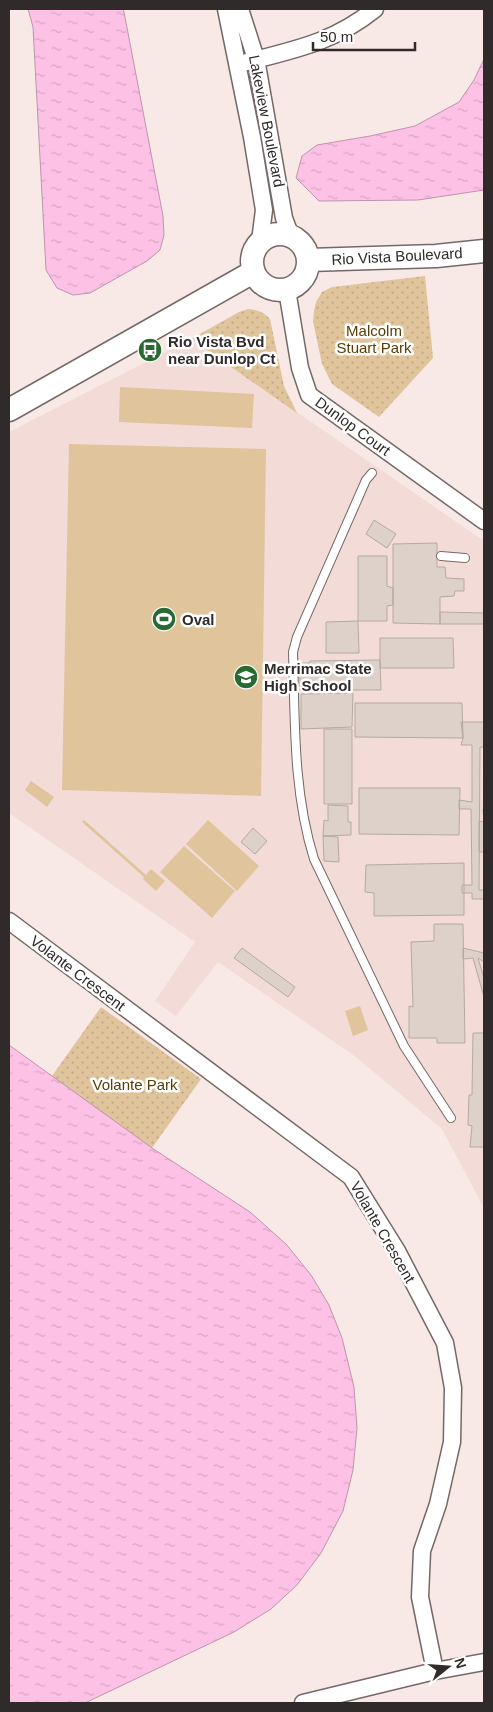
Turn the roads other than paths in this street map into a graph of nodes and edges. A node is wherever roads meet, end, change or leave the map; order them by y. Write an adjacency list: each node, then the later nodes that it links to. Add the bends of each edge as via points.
1 (226, 9): 5 (street)
2 (240, 9): 4 (street, Lakeview Boulevard)
3 (375, 9): 4 (street, via 342,32 320,42)
4 (256, 60): 5 (street); 6 (street, Lakeview Boulevard, via 284,218)
5 (238, 64): 7 (street, via 264,210)
6 (290, 234): 7 (street, via 269,235); 9 (street, via 300,240)
7 (260, 241): 10 (street, via 254,250)
8 (484, 251): 9 (street, Rio Vista Boulevard, via 436,256)
9 (309, 260): 11 (street, via 303,279)
10 (253, 272): 11 (street, via 267,287); 12 (street)
11 (287, 290): 14 (street, Dunlop Court, via 300,368 309,396)
12 (9, 410)
13 (372, 473): 18 (lane, via 366,480 293,652 300,790 306,836 314,859 404,1046)
14 (484, 521)
15 (441, 556): 16 (lane)
16 (465, 558)
17 (9, 921): 20 (street, Volante Crescent, via 351,1177 397,1251 445,1343 453,1388 452,1442 438,1504 422,1551 420,1597)
18 (451, 1118)
19 (484, 1662): 20 (street)
20 (436, 1672): 21 (street)
21 (303, 1703)

